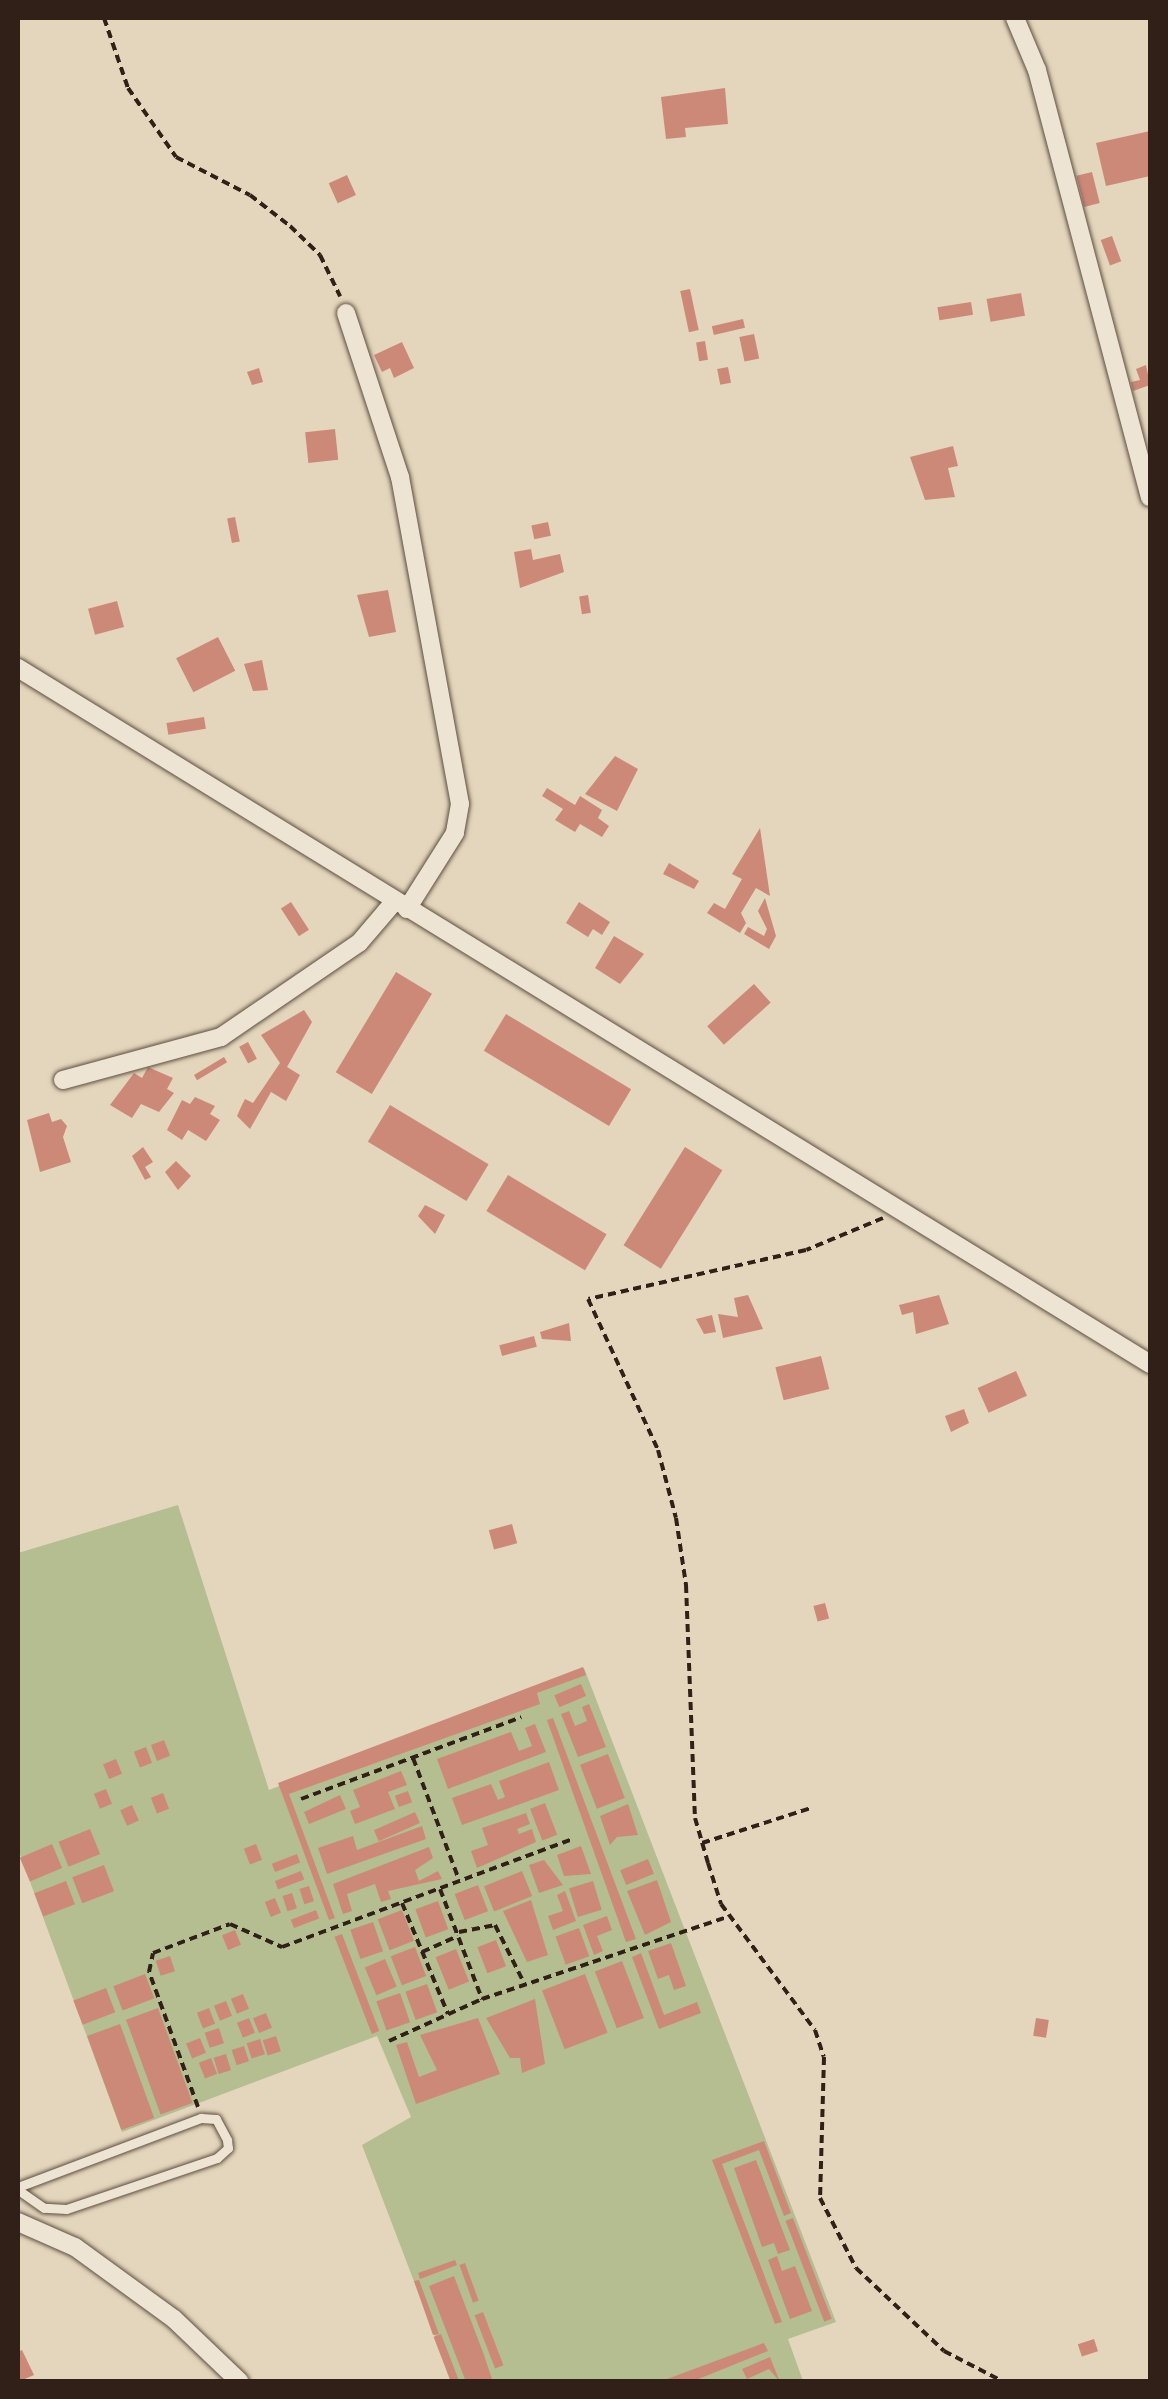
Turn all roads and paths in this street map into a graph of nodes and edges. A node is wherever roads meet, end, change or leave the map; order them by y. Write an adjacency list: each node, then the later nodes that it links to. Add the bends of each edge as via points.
1 (104, 18): 3 (path, via 128,88 176,158 250,195 290,226 332,273)
2 (1015, 18): 4 (street, via 1042,86)
3 (346, 313): 6 (street, via 400,478 460,804 455,833)
4 (1150, 497)
5 (18, 668): 6 (street)
6 (401, 905): 7 (street, via 359,943 221,1038); 8 (street)
7 (62, 1080)
8 (896, 1210): 9 (street); 15 (path, via 806,1250 588,1299 658,1450 676,1518 686,1585 689,1752)
9 (1150, 1364)
10 (522, 1717): 11 (path)
11 (414, 1758): 12 (path); 16 (path)
12 (301, 1800)
13 (812, 1808): 15 (path)
14 (572, 1840): 16 (path)
15 (702, 1844): 19 (path)
16 (460, 1881): 17 (path)
17 (440, 1889): 18 (path); 20 (path)
18 (402, 1902): 21 (path); 26 (path, via 282,1947 230,1924 147,1958)
19 (730, 1916): 22 (path); 30 (path, via 815,2030 824,2084 816,2171 838,2242 856,2268 944,2351)
20 (457, 1934): 21 (path); 22 (path, via 496,1926); 23 (path)
21 (422, 1952): 24 (path)
22 (525, 1985): 23 (path)
23 (482, 1999): 24 (path)
24 (448, 2014): 25 (path)
25 (389, 2040)
26 (202, 2118): 27 (lane); 27 (lane, via 216,2119 227,2140 228,2148 216,2158 66,2209 44,2208)
27 (18, 2189)
28 (18, 2222): 29 (street, via 75,2247 174,2319)
29 (240, 2382)
30 (1004, 2382)

